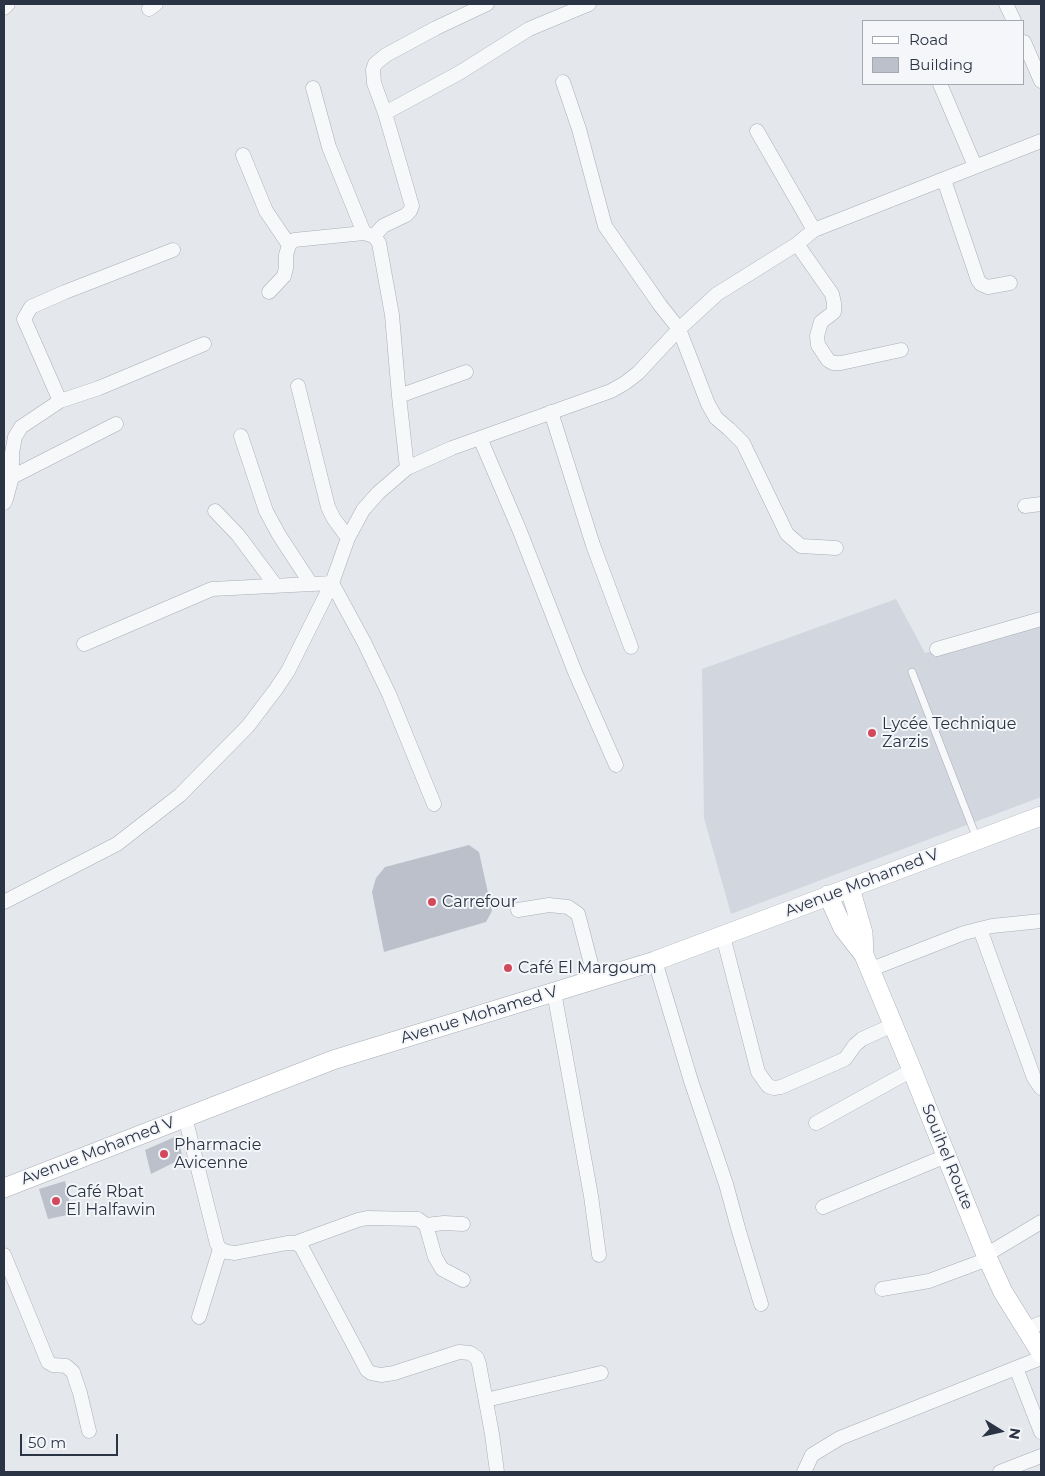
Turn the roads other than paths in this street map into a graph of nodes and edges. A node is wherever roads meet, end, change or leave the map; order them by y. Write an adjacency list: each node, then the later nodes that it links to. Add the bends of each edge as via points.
1 (8, 4): 5 (street)
2 (486, 4): 12 (street, via 380,60 373,70 373,78)
3 (589, 4): 12 (street, via 529,29)
4 (1006, 4): 6 (street)
5 (4, 8)
6 (1014, 20)
7 (1025, 44): 8 (street)
8 (1041, 81)
9 (563, 82): 25 (street, via 580,129 605,226)
10 (940, 85): 16 (street)
11 (312, 88): 19 (street, via 329,147)
12 (385, 113): 19 (street, via 412,206 406,215)
13 (757, 131): 18 (street)
14 (1041, 141): 16 (street)
15 (243, 155): 21 (street, via 266,211)
16 (975, 166): 17 (street)
17 (944, 180): 18 (street); 23 (street, via 978,280 988,287)
18 (814, 230): 20 (street)
19 (369, 235): 21 (street, via 298,239); 30 (street, via 379,243 392,315)
20 (797, 244): 25 (street, via 717,294); 27 (street, via 832,294 834,312 821,322 817,336 818,345 828,360 841,363)
21 (289, 245): 24 (street, via 284,276)
22 (173, 250): 31 (street, via 31,308 24,320)
23 (1010, 283)
24 (269, 292)
25 (679, 329): 32 (street, via 625,384); 43 (street, via 708,404 716,418 743,443 787,534 801,546)
26 (204, 344): 31 (street)
27 (901, 350)
28 (466, 372): 30 (street)
29 (298, 386): 42 (street, via 328,507)
30 (398, 396): 36 (street)
31 (60, 401): 37 (street, via 20,427 12,453)
32 (551, 412): 35 (street); 49 (street, via 593,545)
33 (116, 424): 37 (street)
34 (241, 436): 45 (street, via 266,511)
35 (480, 438): 36 (street); 52 (street)
36 (407, 468): 42 (street, via 363,510)
37 (12, 477): 38 (street)
38 (4, 503)
39 (1041, 504): 40 (street)
40 (1024, 506)
41 (215, 511): 46 (street, via 238,535)
42 (348, 538): 44 (street)
43 (836, 548)
44 (332, 583): 45 (street); 53 (street, via 389,694); 58 (street, via 276,689 248,726 180,795 101,854)
45 (311, 584): 46 (street)
46 (276, 586): 48 (street, via 212,589)
47 (1041, 619): 50 (street)
48 (84, 644)
49 (630, 647)
50 (937, 649)
51 (912, 672): 55 (lane)
52 (616, 766)
53 (434, 804)
54 (1041, 816): 55 (main road, Avenue Mohamed V)
55 (977, 840): 56 (main road, Avenue Mohamed V)
56 (850, 888): 57 (main road, Avenue Mohamed V); 64 (main road, via 864,933)
57 (828, 896): 62 (main road, Avenue Mohamed V); 64 (main road, via 843,928)
58 (4, 902)
59 (518, 910): 65 (street, via 549,905 568,907 578,914)
60 (1041, 921): 61 (street)
61 (980, 929): 64 (street); 69 (street, via 1034,1078)
62 (723, 936): 63 (main road, Avenue Mohamed V); 67 (street, via 758,1072 768,1086 781,1087 845,1059 862,1039)
63 (654, 961): 65 (main road, Avenue Mohamed V); 85 (street)
64 (866, 962): 67 (main road, Souihel Route)
65 (595, 979): 66 (main road, Avenue Mohamed V)
66 (554, 992): 70 (main road, Avenue Mohamed V, via 333,1060); 81 (street)
67 (893, 1025): 68 (main road, Souihel Route)
68 (912, 1070): 71 (street); 72 (main road, Souihel Route)
69 (1041, 1088)
70 (185, 1117): 73 (main road, Avenue Mohamed V); 79 (street)
71 (816, 1123)
72 (946, 1156): 74 (street); 82 (main road, Souihel Route)
73 (4, 1188)
74 (824, 1207)
75 (1041, 1222): 82 (street)
76 (463, 1224): 77 (street)
77 (426, 1225): 78 (street, via 418,1219 367,1218); 83 (street, via 442,1269)
78 (294, 1243): 79 (street, via 235,1253); 92 (street, via 301,1246 367,1370 381,1375 394,1373 452,1353 470,1353 479,1364)
79 (220, 1248): 86 (street)
80 (4, 1255): 93 (street, via 48,1362 66,1366 72,1372)
81 (599, 1256)
82 (987, 1257): 84 (street, via 929,1281); 87 (main road, Souihel Route, via 1003,1292)
83 (463, 1280)
84 (882, 1289)
85 (761, 1304)
86 (199, 1318)
87 (1033, 1326): 88 (main road, Souihel Route)
88 (1041, 1353)
89 (1041, 1358): 90 (street)
90 (1016, 1368): 94 (street); 97 (street, via 840,1438 812,1455)
91 (602, 1373): 92 (street)
92 (486, 1400): 96 (street)
93 (89, 1432)
94 (1041, 1432)
95 (1041, 1456): 98 (street)
96 (497, 1472)
97 (804, 1472)
98 (1000, 1472)

